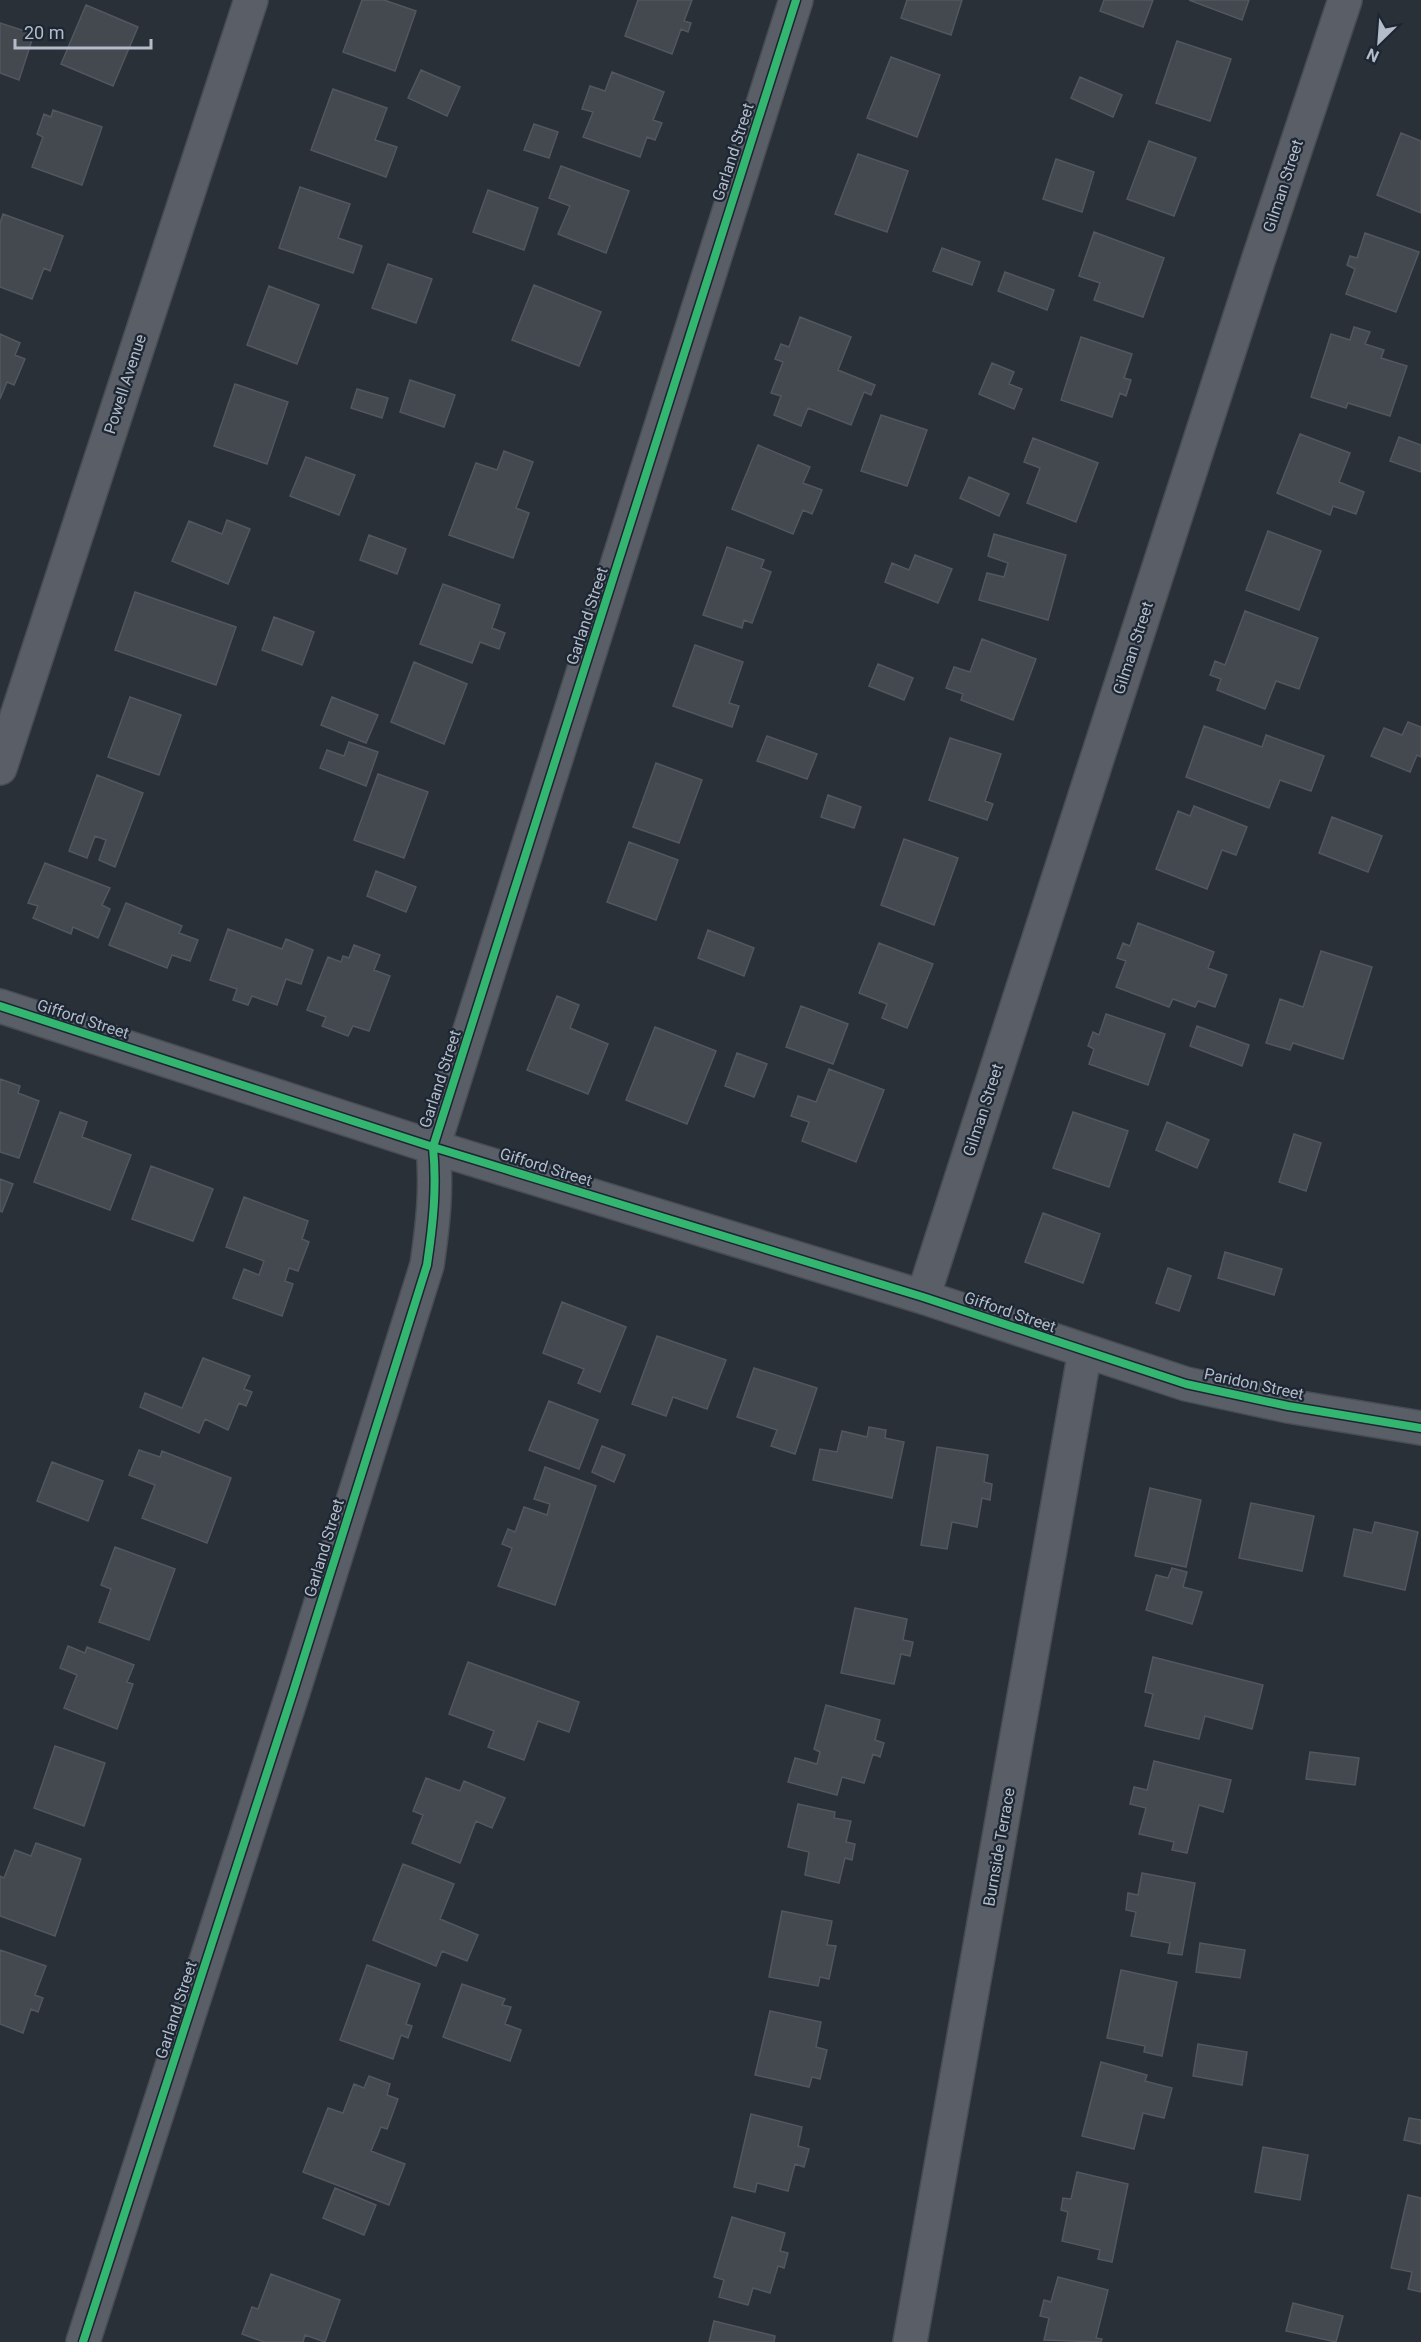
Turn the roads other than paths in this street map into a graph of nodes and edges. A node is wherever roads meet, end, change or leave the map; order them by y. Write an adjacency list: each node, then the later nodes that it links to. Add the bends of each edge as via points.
1 (251, 0): 4 (street, Powell Avenue)
2 (796, 0): 6 (street, Garland Street)
3 (1345, 0): 7 (street, Gilman Street)
4 (0, 768)
5 (0, 1006): 6 (street, Gifford Street)
6 (433, 1147): 7 (street, Gifford Street); 10 (street, Garland Street, via 435,1214 427,1264)
7 (923, 1297): 8 (street, Gifford Street)
8 (1085, 1351): 9 (street, Paridon Street, via 1238,1397); 11 (street, Burnside Terrace)
9 (1421, 1428)
10 (83, 2342)
11 (910, 2342)

